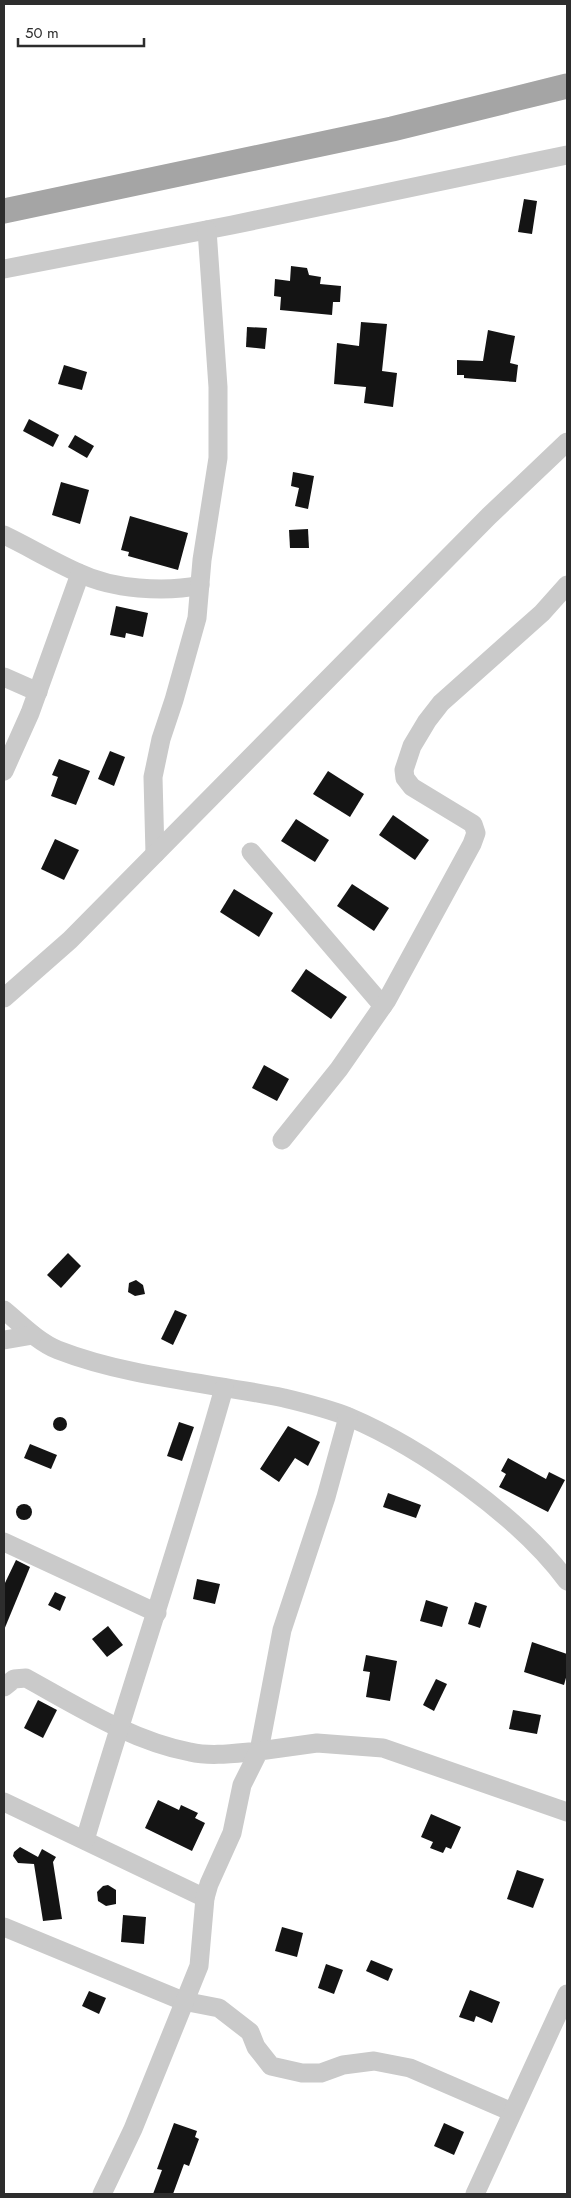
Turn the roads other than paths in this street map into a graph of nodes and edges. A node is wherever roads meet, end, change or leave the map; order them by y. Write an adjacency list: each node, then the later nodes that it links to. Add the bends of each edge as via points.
1 (567, 86): 3 (main road, via 392,129)
2 (567, 154): 4 (street)
3 (4, 211)
4 (207, 230): 5 (street); 9 (street, via 220,438)
5 (4, 269)
6 (567, 442): 15 (street, via 489,516)
7 (4, 534): 8 (street)
8 (80, 574): 9 (street, via 158,589); 12 (street)
9 (200, 585): 15 (street, via 197,618 153,777)
10 (567, 585): 17 (street, via 542,613 441,702 412,746 404,770 405,778 412,787 464,816 473,824 476,833)
11 (4, 677): 12 (street)
12 (38, 692): 13 (street)
13 (4, 771)
14 (251, 852): 17 (street)
15 (156, 854): 16 (street, via 70,940)
16 (6, 993)
17 (383, 1006): 18 (street, via 339,1069)
18 (282, 1140)
19 (4, 1310): 20 (street)
20 (33, 1335): 21 (street); 22 (street, via 57,1350 93,1361)
21 (4, 1340)
22 (224, 1388): 23 (street, via 285,1399); 26 (street)
23 (348, 1417): 25 (street, via 418,1454 461,1483 521,1528); 29 (street, via 326,1497 282,1630)
24 (4, 1542): 26 (street)
25 (565, 1575)
26 (157, 1613): 28 (street)
27 (4, 1687): 28 (street, via 14,1679 26,1678)
28 (119, 1726): 29 (street, via 163,1745 191,1752); 32 (street)
29 (258, 1751): 31 (street, via 317,1743 383,1748); 33 (street, via 242,1785 232,1833)
30 (4, 1802): 32 (street)
31 (567, 1812)
32 (85, 1840): 33 (street)
33 (205, 1898): 36 (street, via 200,1960)
34 (4, 1927): 36 (street)
35 (567, 1994): 37 (street)
36 (183, 2001): 37 (street, via 219,2008 250,2032 256,2047 271,2066 286,2071 320,2073 343,2065 374,2062 410,2068); 38 (street, via 137,2119)
37 (512, 2112): 39 (street)
38 (102, 2194)
39 (476, 2194)

